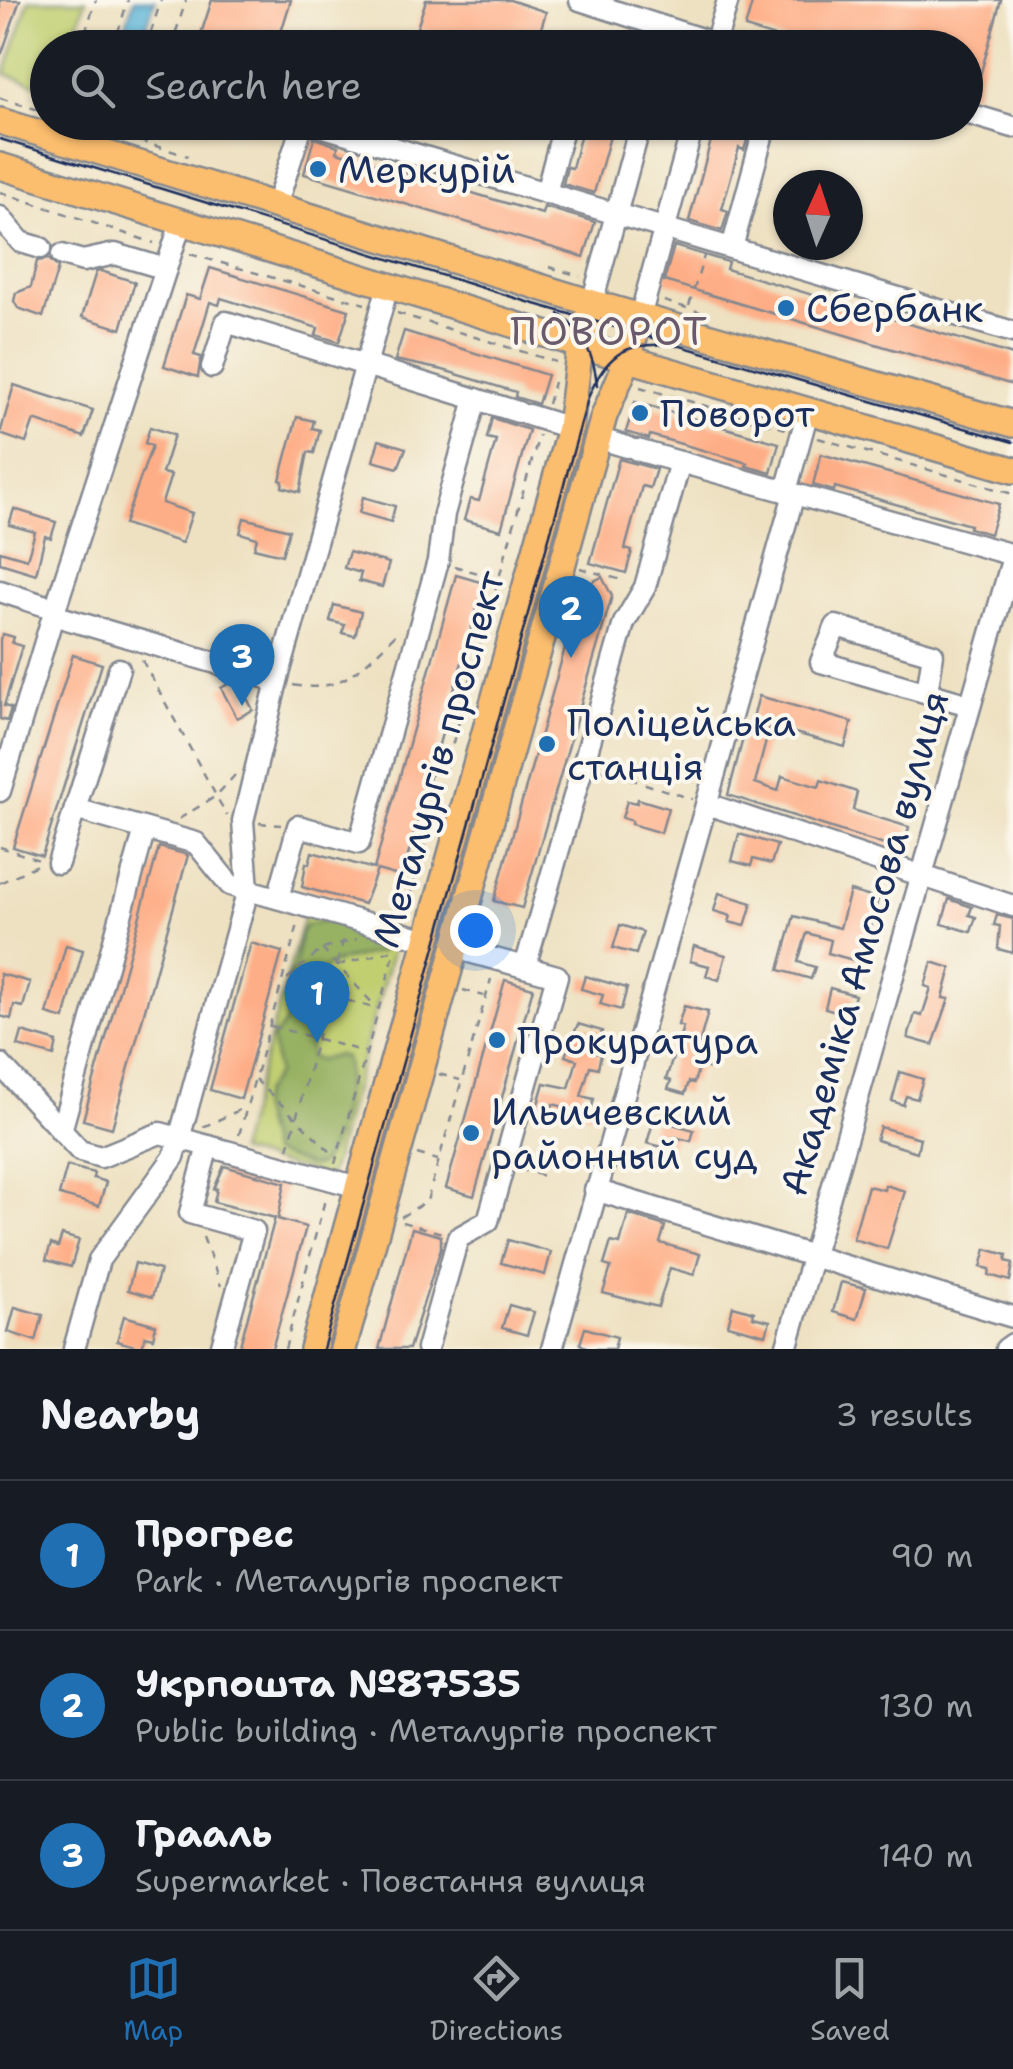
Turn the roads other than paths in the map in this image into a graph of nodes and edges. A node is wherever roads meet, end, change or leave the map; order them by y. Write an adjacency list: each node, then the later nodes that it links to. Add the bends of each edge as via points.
1 (580, 0): 3 (street)
2 (728, 0): 4 (street)
3 (646, 30)
4 (723, 30)
5 (983, 119): 7 (street)
6 (0, 121): 8 (main road)
7 (1013, 127)
8 (30, 130)
9 (62, 140): 18 (main road)
10 (299, 140): 18 (street)
11 (366, 140): 17 (street)
12 (560, 140): 17 (street)
13 (636, 140): 19 (street)
14 (689, 140): 22 (street)
15 (761, 140): 23 (street)
16 (0, 166): 21 (main road)
17 (546, 193): 19 (street)
18 (276, 206): 25 (main road)
19 (616, 214): 22 (street); 25 (street)
20 (0, 218): 24 (street, via 20,242 83,261 115,254)
21 (181, 222): 24 (street); 26 (main road)
22 (664, 228): 23 (street); 27 (street)
23 (732, 248): 28 (street)
24 (169, 259): 43 (street)
25 (588, 290): 27 (main road); 29 (main road, Металургів проспект)
26 (384, 297): 29 (main road); 30 (street)
27 (640, 317): 32 (main road, Металургів проспект); 35 (main road)
28 (1013, 332)
29 (580, 345): 32 (main road); 36 (main road, Металургів проспект)
30 (364, 365): 31 (street, via 226,322); 33 (street); 45 (street)
31 (212, 368)
32 (629, 372): 34 (main road); 37 (main road, Металургів проспект)
33 (476, 399): 36 (street); 55 (street, via 360,844 298,826)
34 (805, 422): 39 (main road); 40 (street)
35 (1013, 424)
36 (570, 428): 57 (main road, Металургів проспект)
37 (597, 438): 38 (street); 58 (main road, Металургів проспект)
38 (680, 462): 40 (street); 59 (street, via 645,587 624,623)
39 (1013, 470)
40 (790, 492): 41 (street); 49 (street)
41 (1013, 556): 47 (street, Академіка Амосова вулиця)
42 (0, 590): 43 (street)
43 (54, 612): 45 (street); 48 (street)
44 (119, 670): 50 (street)
45 (276, 681): 54 (street, via 243,821)
46 (926, 692): 46 (street, via 821,662 836,626 933,654); 47 (street)
47 (970, 704): 53 (street, Академіка Амосова вулиця)
48 (0, 791)
49 (707, 804): 53 (street); 65 (street)
50 (75, 809): 51 (street); 52 (street)
51 (152, 831): 54 (street, via 196,843 230,885); 61 (street)
52 (58, 863)
53 (920, 876): 56 (street); 67 (street, Академіка Амосова вулиця)
54 (248, 890): 55 (street); 62 (street)
55 (278, 898): 57 (street)
56 (1013, 906)
57 (427, 940): 58 (main road); 64 (main road, Металургів проспект)
58 (455, 948): 59 (street); 66 (main road, Металургів проспект)
59 (524, 967): 74 (street, via 557,976 488,1221 458,1238)
60 (0, 1064): 61 (street)
61 (61, 1131): 62 (street, via 80,1151 101,1157 160,1133)
62 (179, 1138): 63 (street); 70 (street, via 174,1157 99,1260)
63 (208, 1146): 64 (street); 71 (street, via 190,1213 254,1230)
64 (358, 1187): 66 (main road); 72 (main road, Металургів проспект)
65 (595, 1190): 67 (street); 75 (street)
66 (386, 1195): 73 (main road, Металургів проспект)
67 (810, 1256): 68 (street); 76 (street, Академіка Амосова вулиця)
68 (1013, 1316)
69 (1013, 1344): 77 (street)
70 (74, 1349)
71 (220, 1349)
72 (312, 1349)
73 (343, 1349)
74 (426, 1349)
75 (552, 1349)
76 (786, 1349)
77 (1006, 1349)

